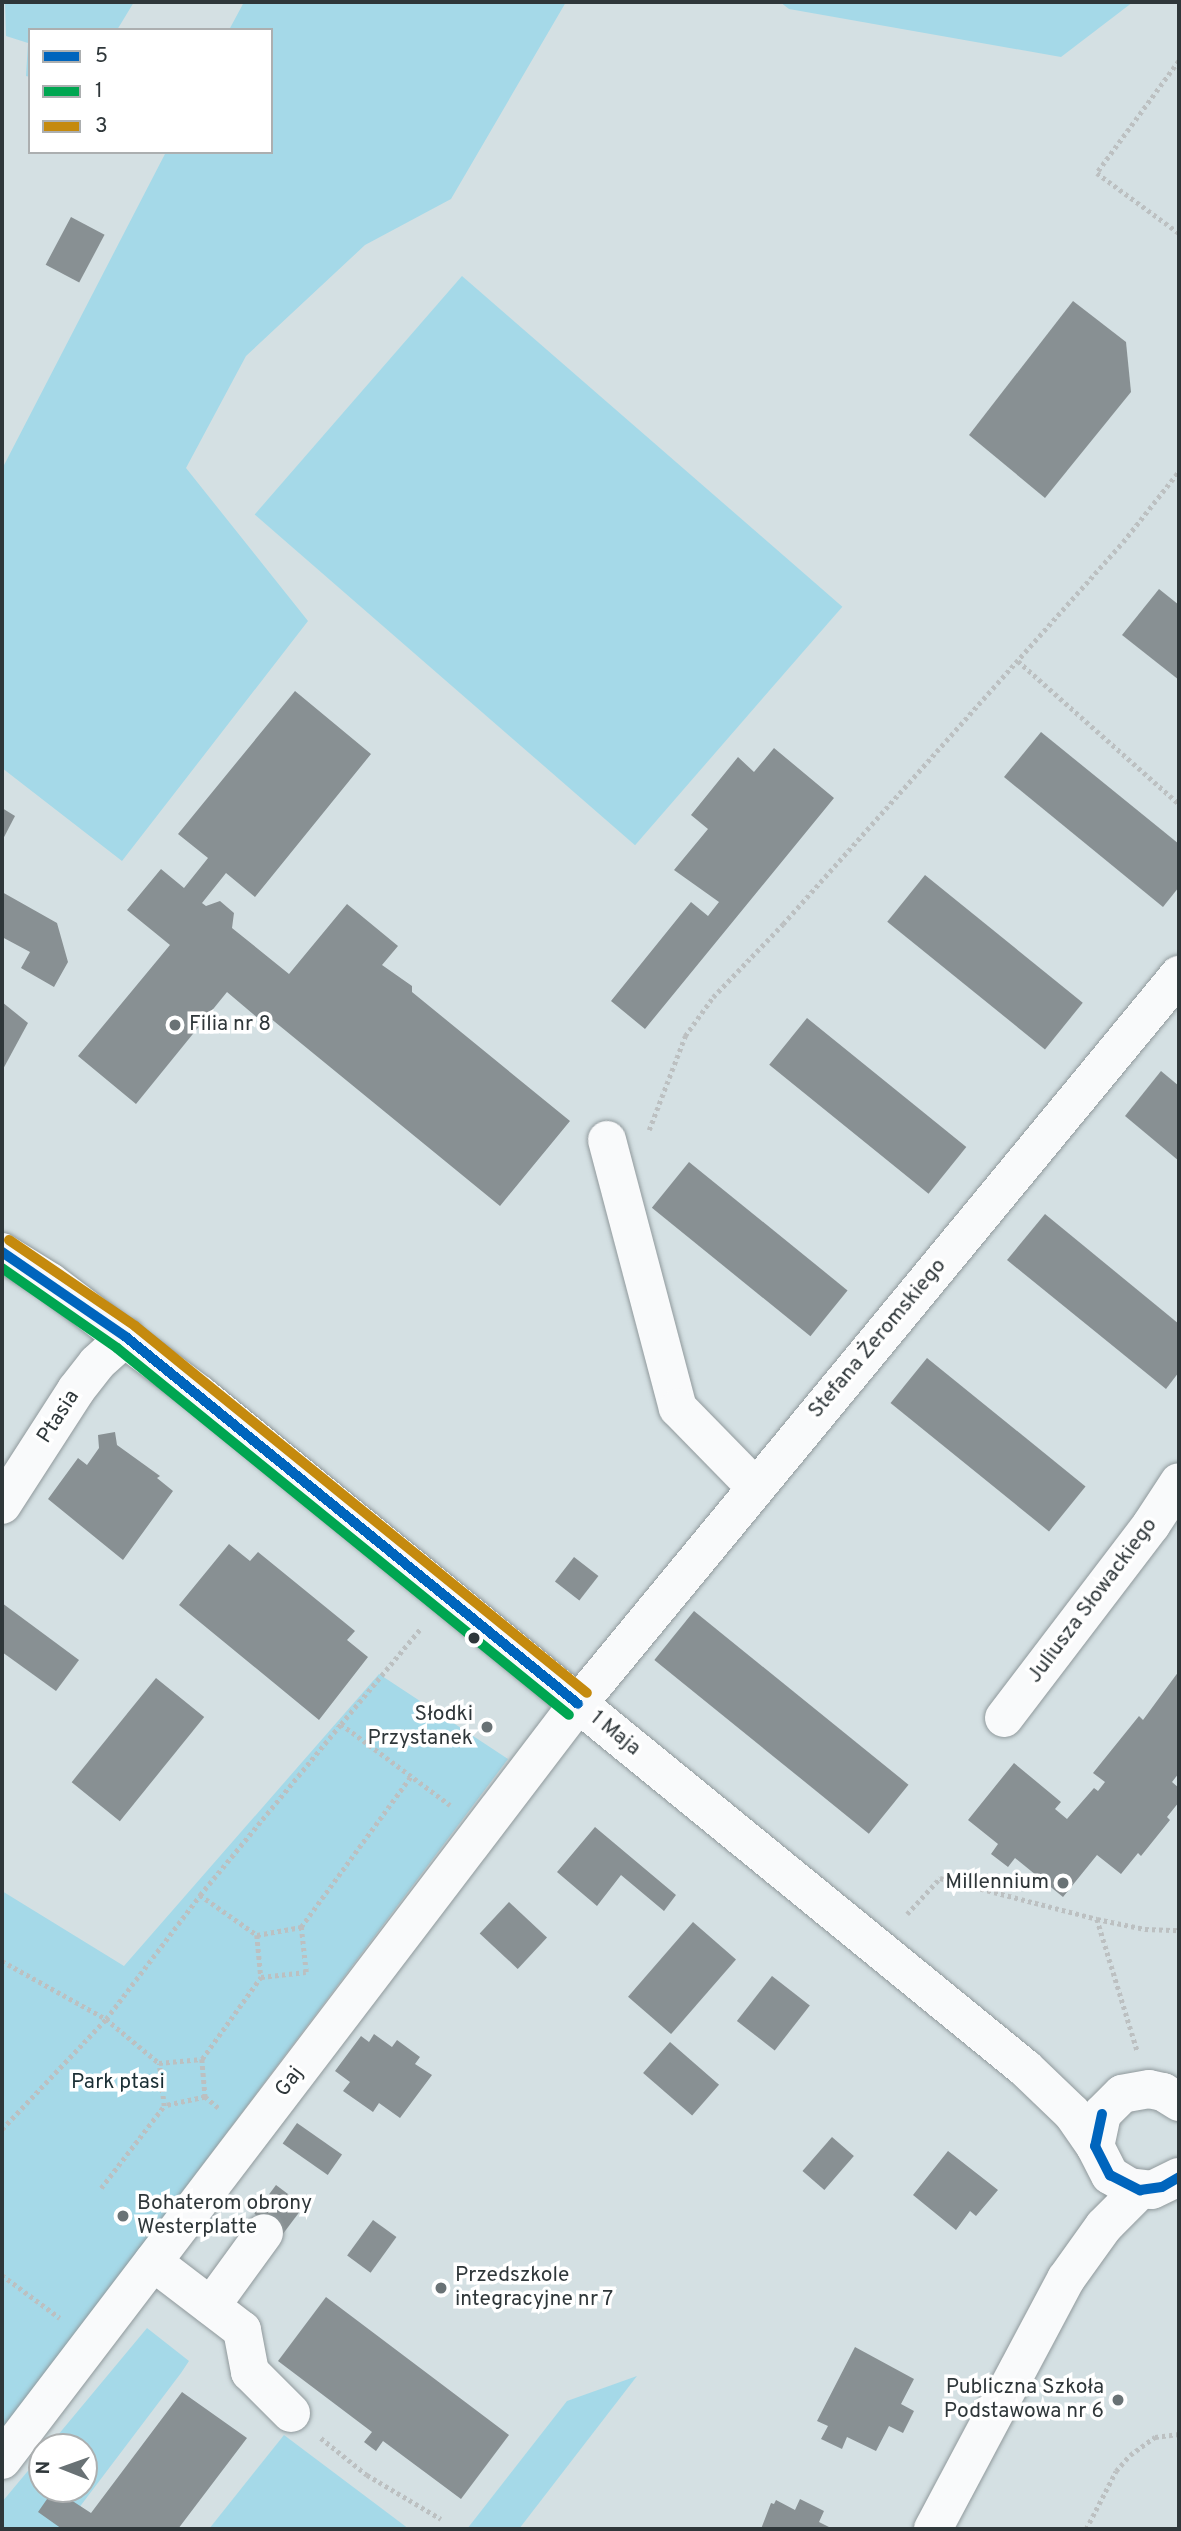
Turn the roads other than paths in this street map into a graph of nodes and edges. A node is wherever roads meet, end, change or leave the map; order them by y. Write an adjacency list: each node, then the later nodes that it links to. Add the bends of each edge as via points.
1 (1179, 975): 6 (street, Stefana Żeromskiego)
2 (607, 1140): 6 (street, via 678,1408)
3 (2, 1252): 4 (street, 1 Maja)
4 (126, 1337): 7 (street, Ptasia, via 76,1390); 8 (street, 1 Maja)
5 (1179, 1482): 9 (street, Juliusza Słowackiego)
6 (755, 1487): 8 (street, Stefana Żeromskiego)
7 (2, 1505)
8 (578, 1704): 10 (street, 1 Maja); 15 (street, Gaj)
9 (1004, 1718)
10 (1026, 2068): 11 (street, 1 Maja, via 1093,2096); 12 (street, 1 Maja, via 1072,2113)
11 (1154, 2083): 12 (street, via 1102,2114)
12 (1099, 2156): 13 (street, 1 Maja, via 1119,2182); 16 (street)
13 (1163, 2191): 16 (street, via 1104,2226)
14 (264, 2233): 17 (street)
15 (153, 2262): 17 (street); 19 (street, Gaj)
16 (1066, 2279): 20 (street)
17 (211, 2306): 18 (street, via 242,2330 250,2372)
18 (291, 2413)
19 (2, 2460)
20 (933, 2529)

